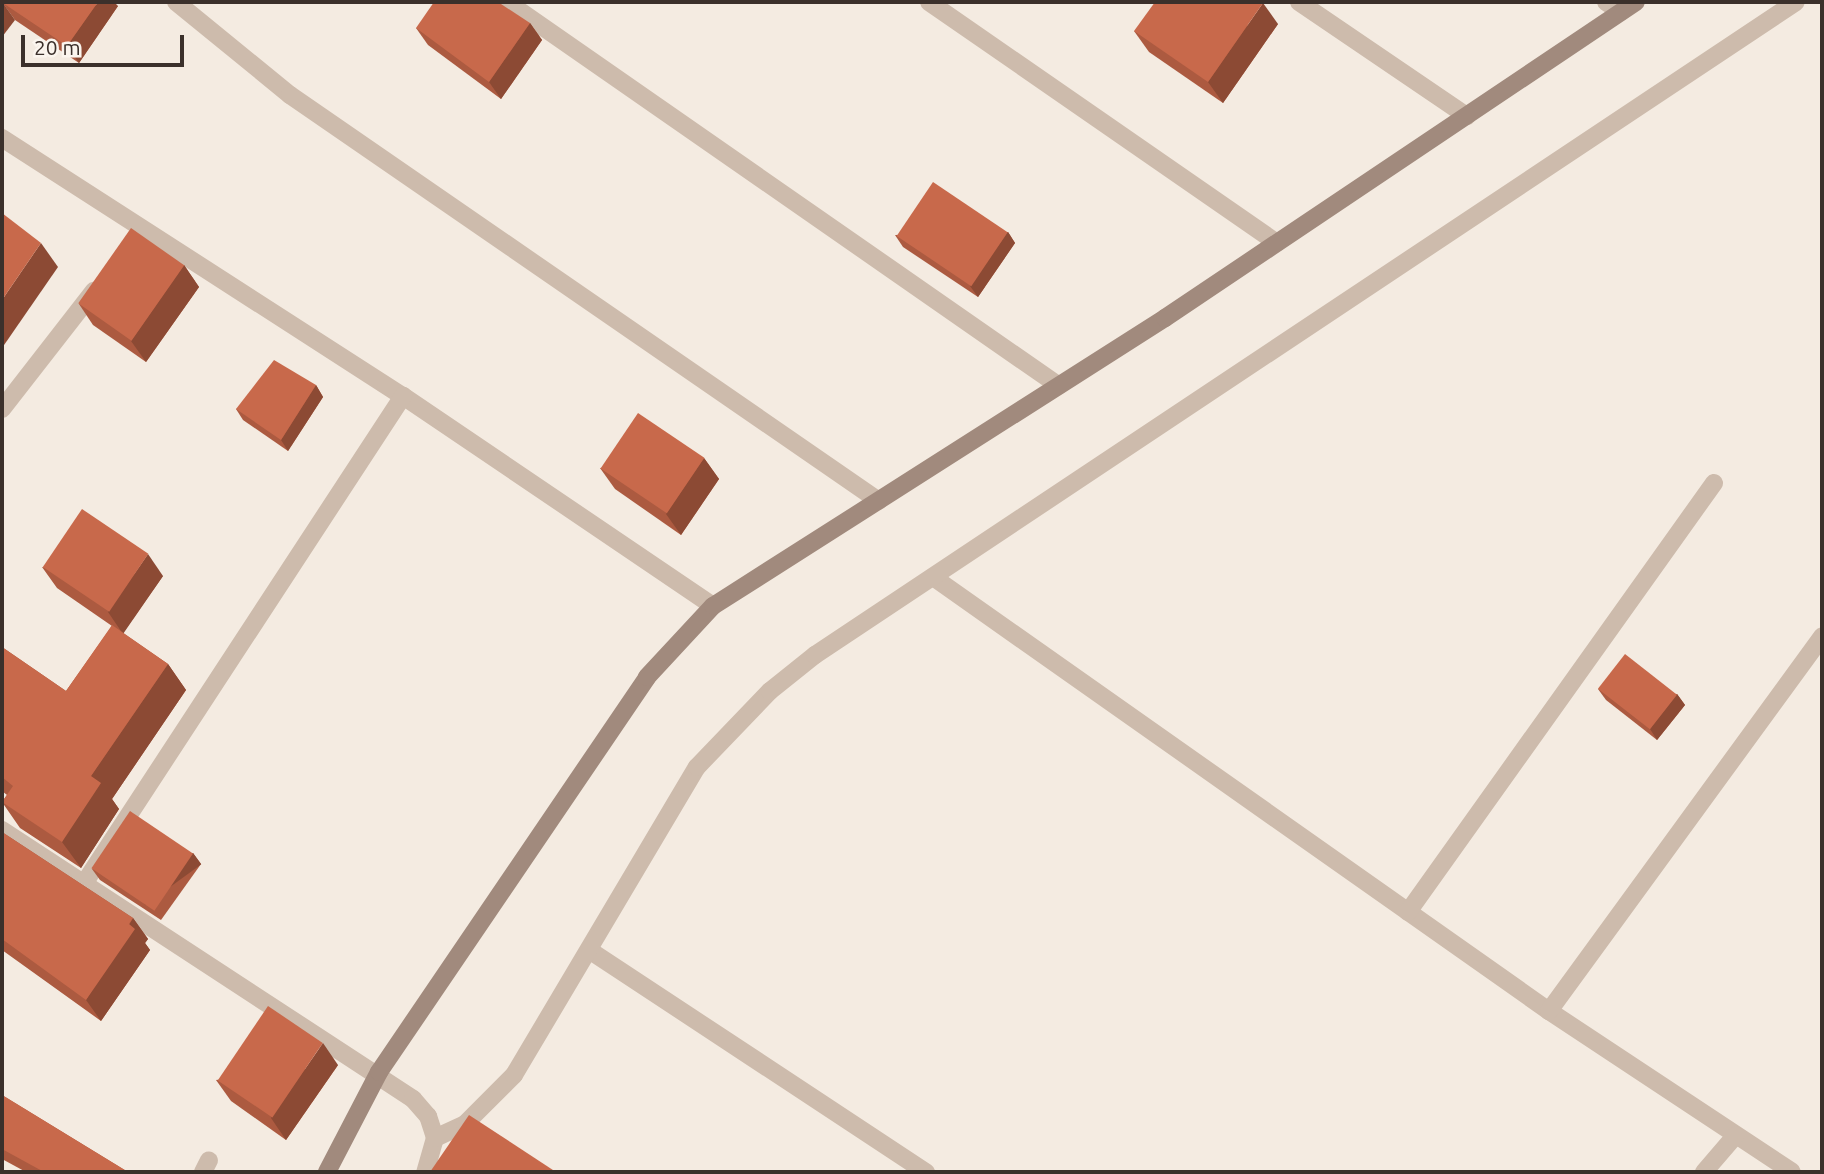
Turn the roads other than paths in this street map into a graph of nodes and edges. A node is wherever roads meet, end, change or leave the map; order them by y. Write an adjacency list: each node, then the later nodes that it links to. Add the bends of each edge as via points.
1 (176, 2): 17 (street, via 290,95)
2 (507, 2): 13 (street)
3 (929, 2): 10 (street)
4 (1299, 2): 7 (street)
5 (1796, 2): 18 (street)
6 (1621, 5): 7 (street)
7 (1467, 116): 10 (street)
8 (2, 138): 9 (street)
9 (142, 229): 11 (street); 14 (street)
10 (1277, 243): 13 (street)
11 (126, 250)
12 (109, 271): 15 (street)
13 (1059, 386): 17 (street)
14 (403, 396): 19 (street); 22 (street)
15 (2, 409)
16 (1714, 483): 23 (street)
17 (879, 501): 19 (street)
18 (933, 577): 23 (street); 24 (street, via 815,655 730,727 697,767)
19 (713, 606): 26 (street, via 647,677)
20 (1822, 636): 25 (street)
21 (2, 830): 22 (street)
22 (85, 882): 26 (street)
23 (1408, 912): 25 (street)
24 (589, 950): 28 (street, via 514,1075 465,1124); 31 (street)
25 (1549, 1011): 27 (street)
26 (379, 1072): 28 (street, via 428,1116); 29 (street)
27 (1735, 1136): 32 (street); 33 (street)
28 (435, 1138): 30 (street)
29 (327, 1172)
30 (425, 1172)
31 (926, 1172)
32 (1704, 1172)
33 (1793, 1172)

